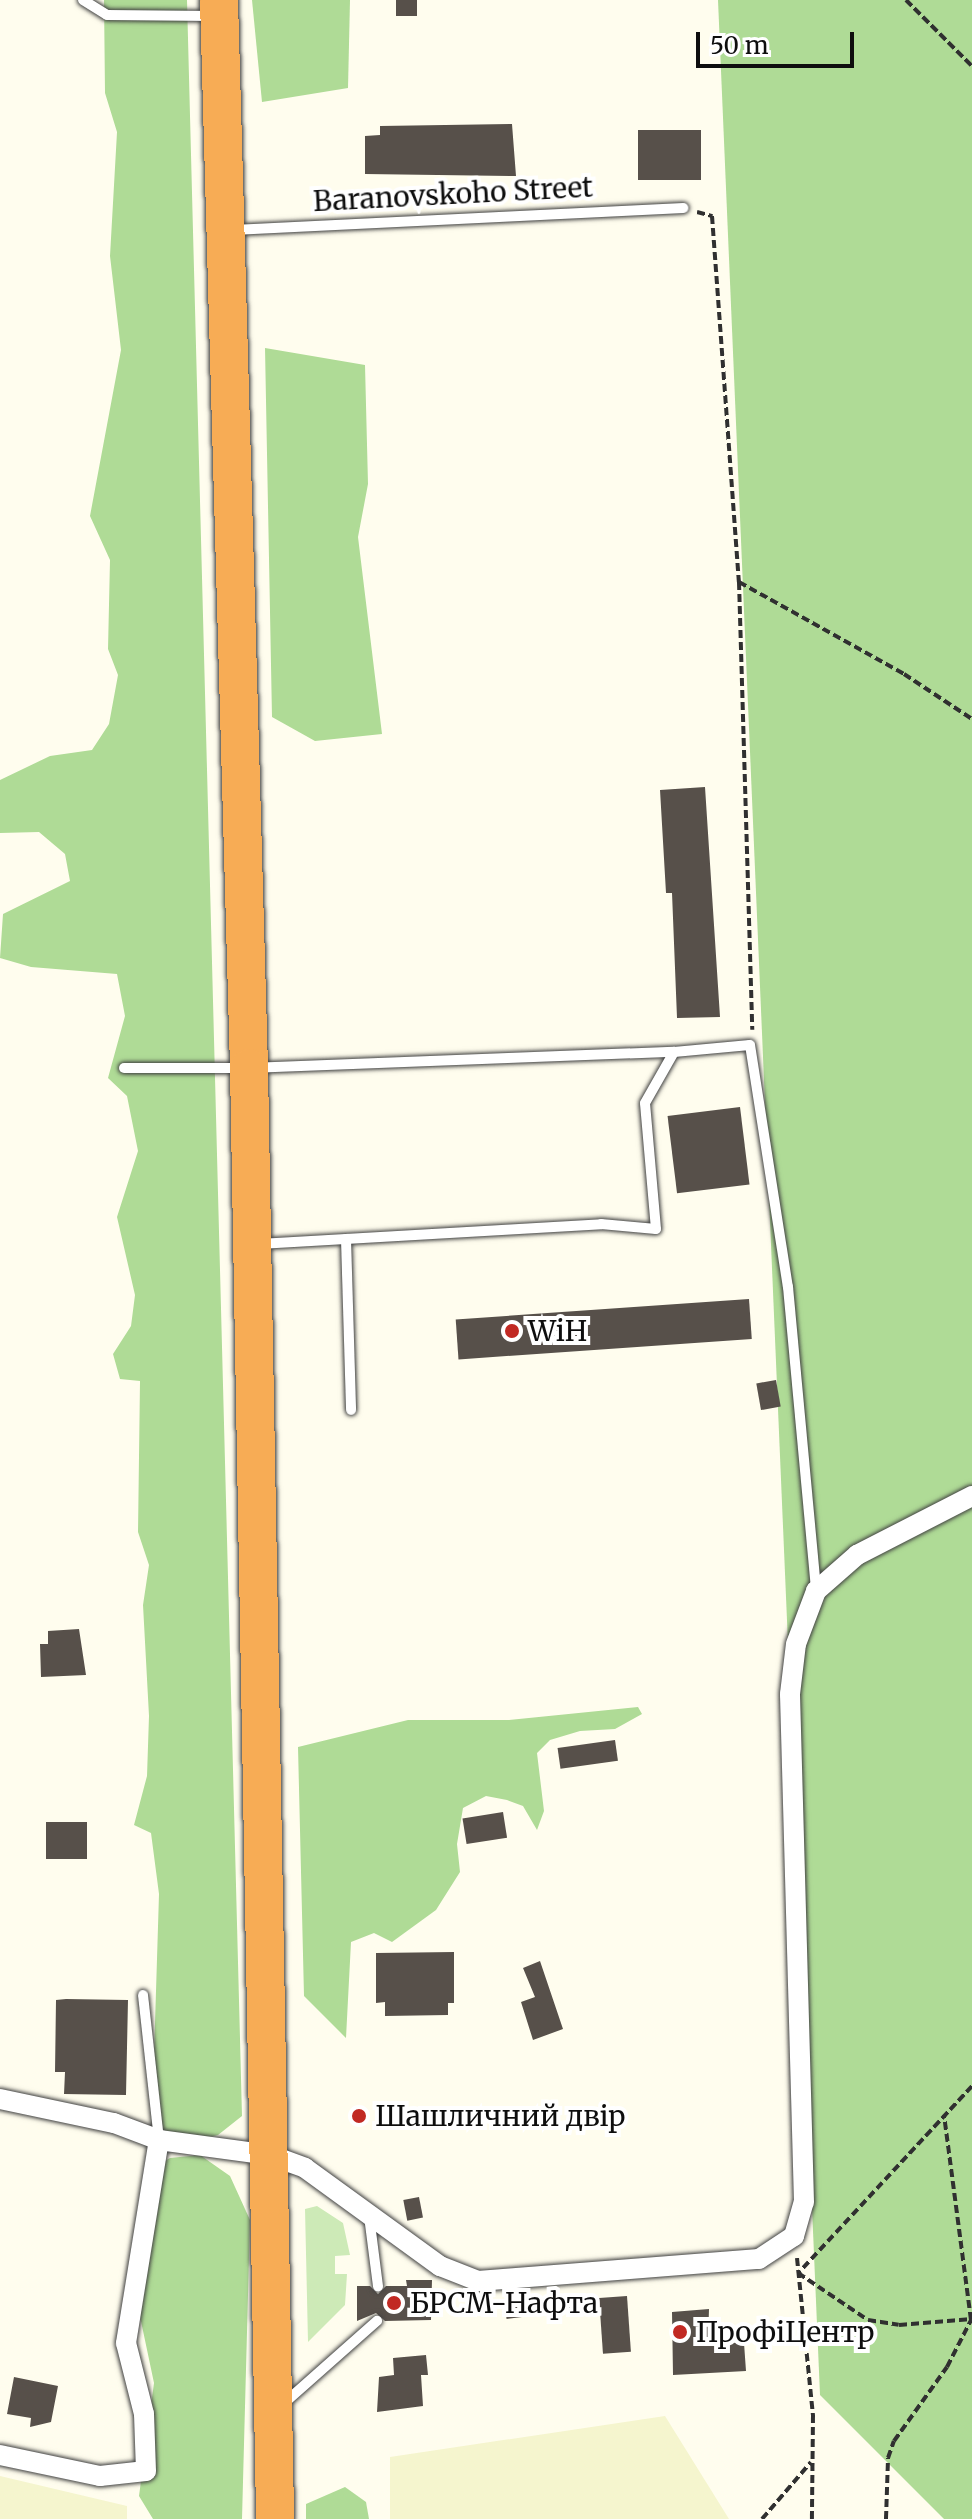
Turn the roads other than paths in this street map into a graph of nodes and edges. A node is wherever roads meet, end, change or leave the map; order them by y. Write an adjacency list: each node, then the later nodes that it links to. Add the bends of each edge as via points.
1 (83, 0): 2 (lane, via 107,15)
2 (219, 8): 4 (highway)
3 (683, 208): 4 (lane, Baranovskoho Street)
4 (227, 231): 7 (highway)
5 (674, 1052): 7 (lane); 8 (lane, via 645,1103 656,1229 601,1224); 12 (lane, via 750,1045 788,1287)
6 (124, 1068): 7 (lane)
7 (249, 1068): 9 (highway)
8 (346, 1239): 9 (lane); 10 (lane)
9 (250, 1244): 16 (highway)
10 (351, 1410)
11 (972, 1496): 12 (street, via 857,1555)
12 (816, 1591): 17 (street, via 796,1644 790,1694 804,2202 794,2236 759,2259 478,2281 440,2266)
13 (143, 1995): 15 (lane)
14 (0, 2099): 15 (street, via 114,2123)
15 (159, 2140): 16 (street); 21 (street, via 126,2343 144,2414 146,2471 100,2476)
16 (270, 2155): 17 (street, via 305,2168); 20 (highway)
17 (369, 2213): 18 (lane)
18 (378, 2286)
19 (377, 2321): 20 (lane)
20 (274, 2412): 22 (highway)
21 (0, 2455)
22 (275, 2519)

